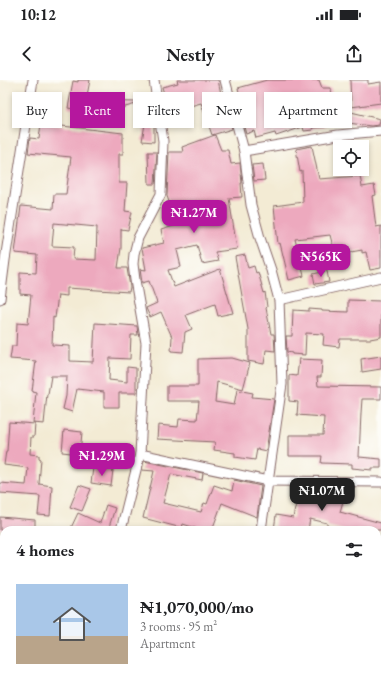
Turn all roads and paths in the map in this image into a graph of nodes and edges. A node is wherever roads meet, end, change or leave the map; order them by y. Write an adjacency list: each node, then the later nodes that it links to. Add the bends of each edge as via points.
1 (34, 80): 7 (street)
2 (154, 80): 9 (street, via 163,141 161,194 138,238 133,264 146,343)
3 (226, 80): 5 (street)
4 (381, 130): 5 (street)
5 (244, 151): 8 (street, via 251,205)
6 (381, 277): 8 (street)
7 (0, 299)
8 (279, 300): 10 (street, via 282,384)
9 (140, 454): 10 (street); 12 (street)
10 (268, 481): 11 (street); 13 (street)
11 (381, 482)
12 (122, 526)
13 (262, 526)

